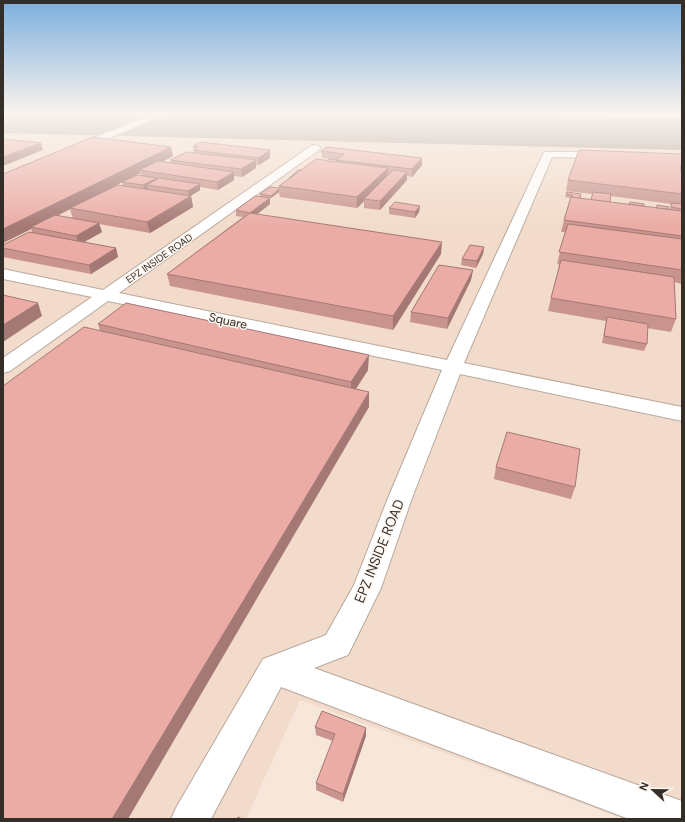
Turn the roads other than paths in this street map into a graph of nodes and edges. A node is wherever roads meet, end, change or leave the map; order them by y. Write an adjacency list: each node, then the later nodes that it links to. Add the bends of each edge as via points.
1 (69, 151): 3 (lane)
2 (310, 151): 6 (lane, EPZ INSIDE ROAD)
3 (62, 154)
4 (617, 156): 8 (lane, EPZ INSIDE ROAD, via 548,154)
5 (3, 274): 6 (lane, Square)
6 (106, 295): 7 (lane, EPZ INSIDE ROAD); 8 (lane, Square)
7 (3, 367)
8 (453, 367): 9 (lane, Square); 10 (lane, EPZ INSIDE ROAD, via 367,588 337,645)
9 (682, 414)
10 (274, 669): 11 (lane); 12 (lane)
11 (190, 819)
12 (679, 819)

